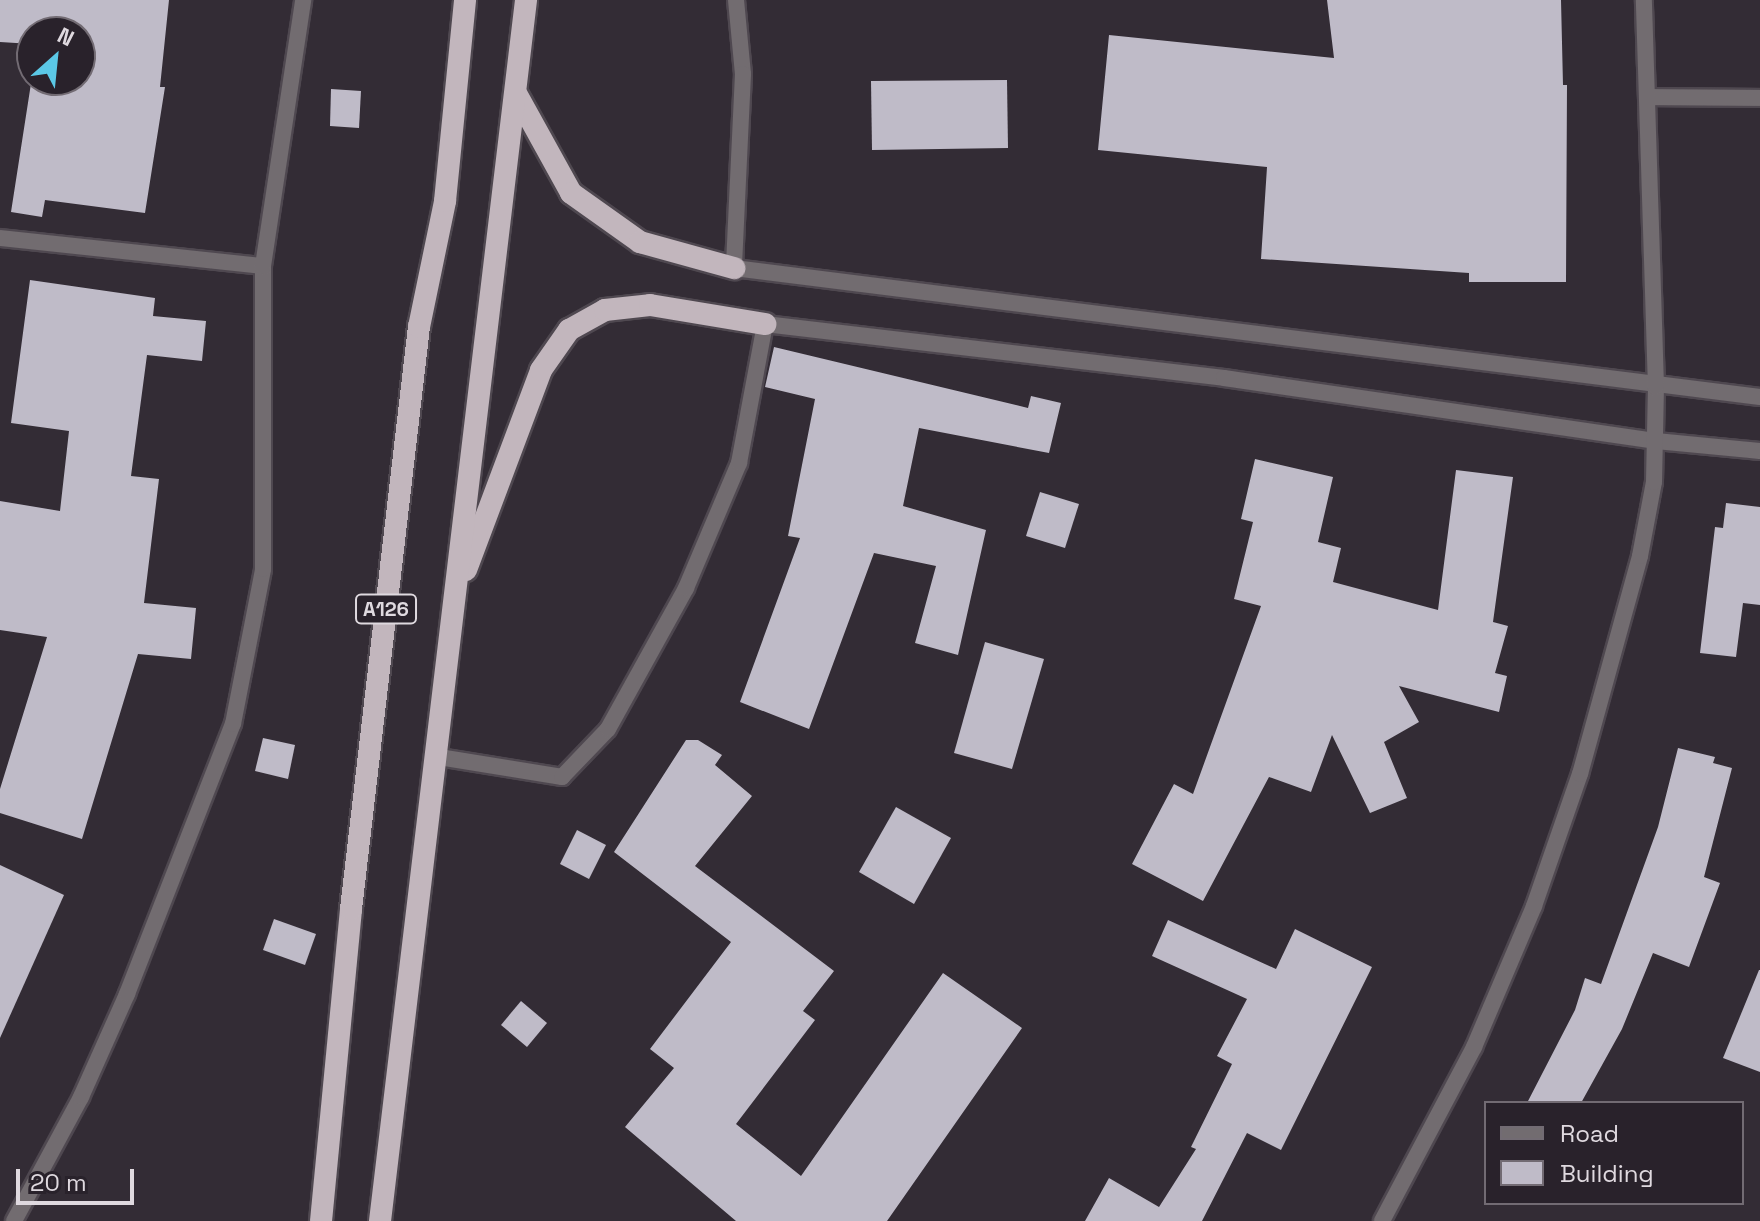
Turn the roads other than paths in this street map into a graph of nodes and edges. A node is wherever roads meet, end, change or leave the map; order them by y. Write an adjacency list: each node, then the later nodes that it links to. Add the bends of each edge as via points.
1 (303, 0): 10 (street)
2 (465, 0): 20 (highway, A126, via 445,201 413,374)
3 (526, 0): 6 (highway, A126)
4 (736, 0): 11 (street, via 743,74)
5 (1644, 0): 7 (street)
6 (517, 95): 11 (highway, via 571,193 640,242); 17 (highway, A126)
7 (1647, 97): 8 (street); 13 (street)
8 (1760, 98)
9 (0, 238): 10 (street)
10 (263, 266): 19 (street, via 263,569 233,724 127,994 81,1097)
11 (734, 268): 13 (street)
12 (765, 324): 15 (street, via 1224,378); 17 (highway, via 650,305 605,310 569,330 541,370); 18 (street, via 739,463 686,588 608,729 562,777)
13 (1656, 387): 14 (street); 15 (street)
14 (1760, 397)
15 (1656, 441): 16 (street); 22 (street, via 1640,556 1570,803 1474,1047)
16 (1760, 451)
17 (453, 605): 18 (highway, A126)
18 (439, 757): 21 (highway, A126)
19 (14, 1221)
20 (321, 1221)
21 (380, 1221)
22 (1382, 1221)

